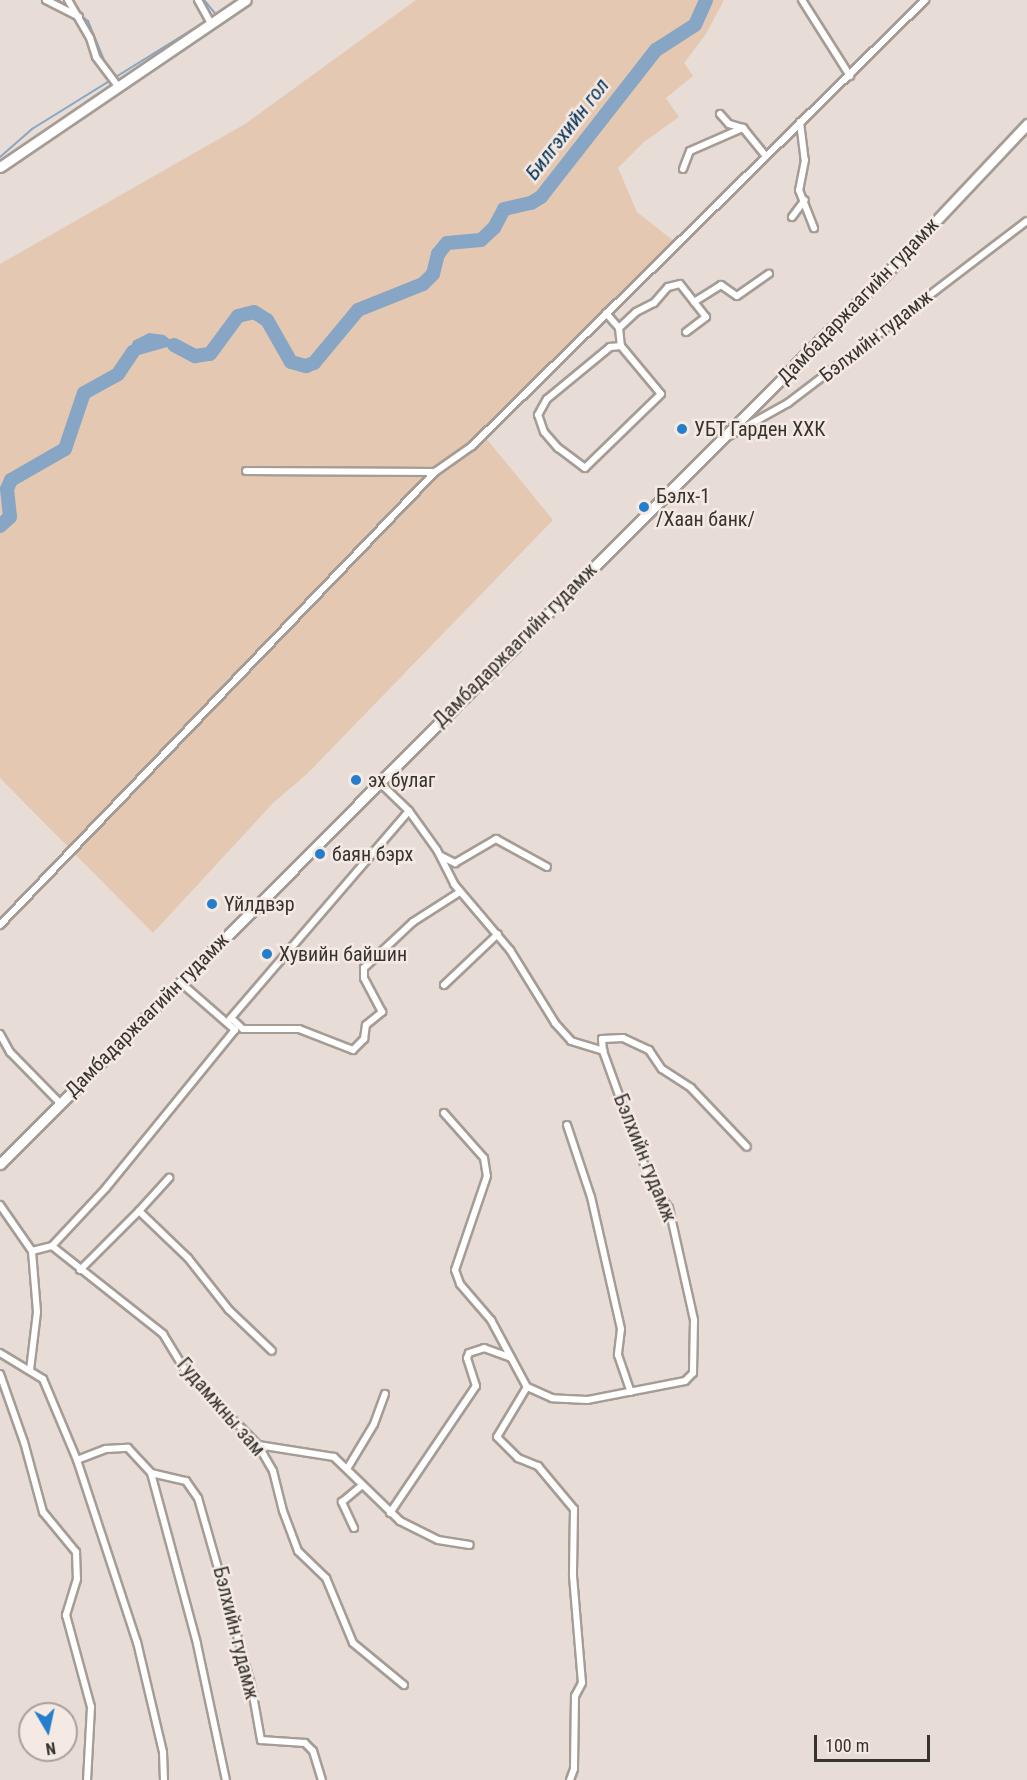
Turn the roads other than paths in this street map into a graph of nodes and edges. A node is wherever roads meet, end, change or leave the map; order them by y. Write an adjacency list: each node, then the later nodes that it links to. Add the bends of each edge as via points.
1 (46, 0): 8 (street)
2 (68, 0): 8 (street)
3 (198, 0): 9 (street)
4 (246, 0): 7 (main road)
5 (802, 0): 10 (street)
6 (925, 0): 10 (street)
7 (234, 3): 9 (main road)
8 (80, 18): 11 (street, via 96,57)
9 (210, 22): 11 (main road)
10 (850, 76): 13 (street)
11 (118, 86): 17 (main road)
12 (720, 114): 15 (street, via 729,124)
13 (800, 122): 16 (street); 19 (street, via 805,160 800,190)
14 (1027, 124): 29 (main road, Дамбадаржаагийн гудамж)
15 (743, 128): 16 (street); 18 (street, via 690,150)
16 (766, 156): 25 (street)
17 (0, 167)
18 (683, 169)
19 (805, 200): 20 (street); 22 (street)
20 (792, 217)
21 (1027, 221): 29 (street, Бэлхийн гудамж, via 788,403)
22 (814, 228)
23 (769, 274): 24 (street, via 737,296 721,285)
24 (694, 302): 26 (street, via 680,284 668,287 654,303 636,312); 27 (street, via 706,317)
25 (606, 313): 26 (street); 31 (street, via 472,446)
26 (619, 328): 28 (street)
27 (686, 332)
28 (621, 346): 28 (street, via 661,394 585,468 558,448 544,432 538,415 547,399 610,347)
29 (718, 442): 32 (main road, Дамбадаржаагийн гудамж)
30 (246, 471): 31 (street)
31 (435, 472): 37 (street)
32 (378, 781): 33 (street); 39 (main road, Дамбадаржаагийн гудамж)
33 (409, 811): 34 (street); 41 (street)
34 (440, 856): 35 (street, via 455,863 496,840); 36 (street)
35 (547, 867)
36 (460, 892): 38 (street); 41 (street, via 413,922 364,968 364,978 382,1012 366,1026 364,1039 353,1050 299,1029 243,1029)
37 (0, 926)
38 (498, 934): 40 (street); 43 (street, via 570,1041)
39 (180, 982): 41 (street); 44 (main road, Дамбадаржаагийн гудамж)
40 (444, 985)
41 (229, 1020): 52 (street, via 235,1030 113,1179)
42 (0, 1034): 44 (street, via 10,1052)
43 (603, 1051): 47 (street, via 602,1040 623,1038 649,1050 662,1069 691,1088); 61 (street, Бэлхийн гудамж, via 648,1175 669,1208 694,1320 690,1378)
44 (60, 1103): 48 (main road, Дамбадаржаагийн гудамж)
45 (444, 1113): 57 (street, via 484,1158 487,1176 455,1270 460,1284 491,1320)
46 (567, 1125): 61 (street, via 591,1197 621,1329 618,1355)
47 (747, 1147)
48 (0, 1164)
49 (169, 1178): 51 (street)
50 (0, 1205): 53 (street)
51 (139, 1211): 54 (street); 55 (street, via 188,1258 229,1310)
52 (52, 1246): 53 (street); 54 (street, Гудамжны зам)
53 (32, 1251): 58 (street, via 37,1312)
54 (80, 1270): 63 (street, Гудамжны зам, via 163,1334 185,1370)
55 (272, 1351)
56 (0, 1353): 58 (street)
57 (512, 1358): 60 (street); 68 (street, via 484,1348 469,1353 466,1358 476,1386)
58 (30, 1370): 64 (street, via 43,1379 52,1395)
59 (0, 1374): 72 (street, via 43,1512 76,1552 77,1579 66,1616 91,1707)
60 (527, 1388): 61 (street, Бэлхийн гудамж, via 552,1398 587,1400); 76 (street, via 497,1437 518,1458 538,1466 574,1509 573,1576 582,1683 575,1696 574,1769)
61 (631, 1392)
62 (385, 1394): 65 (street, via 374,1424)
63 (258, 1446): 65 (street, via 334,1457); 71 (street, Гудамжны зам, via 273,1471 298,1551 326,1578 353,1643)
64 (77, 1460): 66 (street, Бэлхийн гудамж, via 106,1449 128,1448); 73 (street, via 136,1642 163,1752)
65 (347, 1469): 67 (street)
66 (151, 1473): 74 (street, Бэлхийн гудамж, via 197,1644); 75 (street, Бэлхийн гудамж, via 186,1481 198,1498 251,1684 261,1740 305,1743 313,1751)
67 (361, 1486): 68 (street); 69 (street, via 342,1502)
68 (390, 1513): 70 (street, via 438,1540)
69 (354, 1528)
70 (470, 1545)
71 (404, 1685)
72 (87, 1780)
73 (164, 1780)
74 (226, 1780)
75 (322, 1780)
76 (570, 1780)

